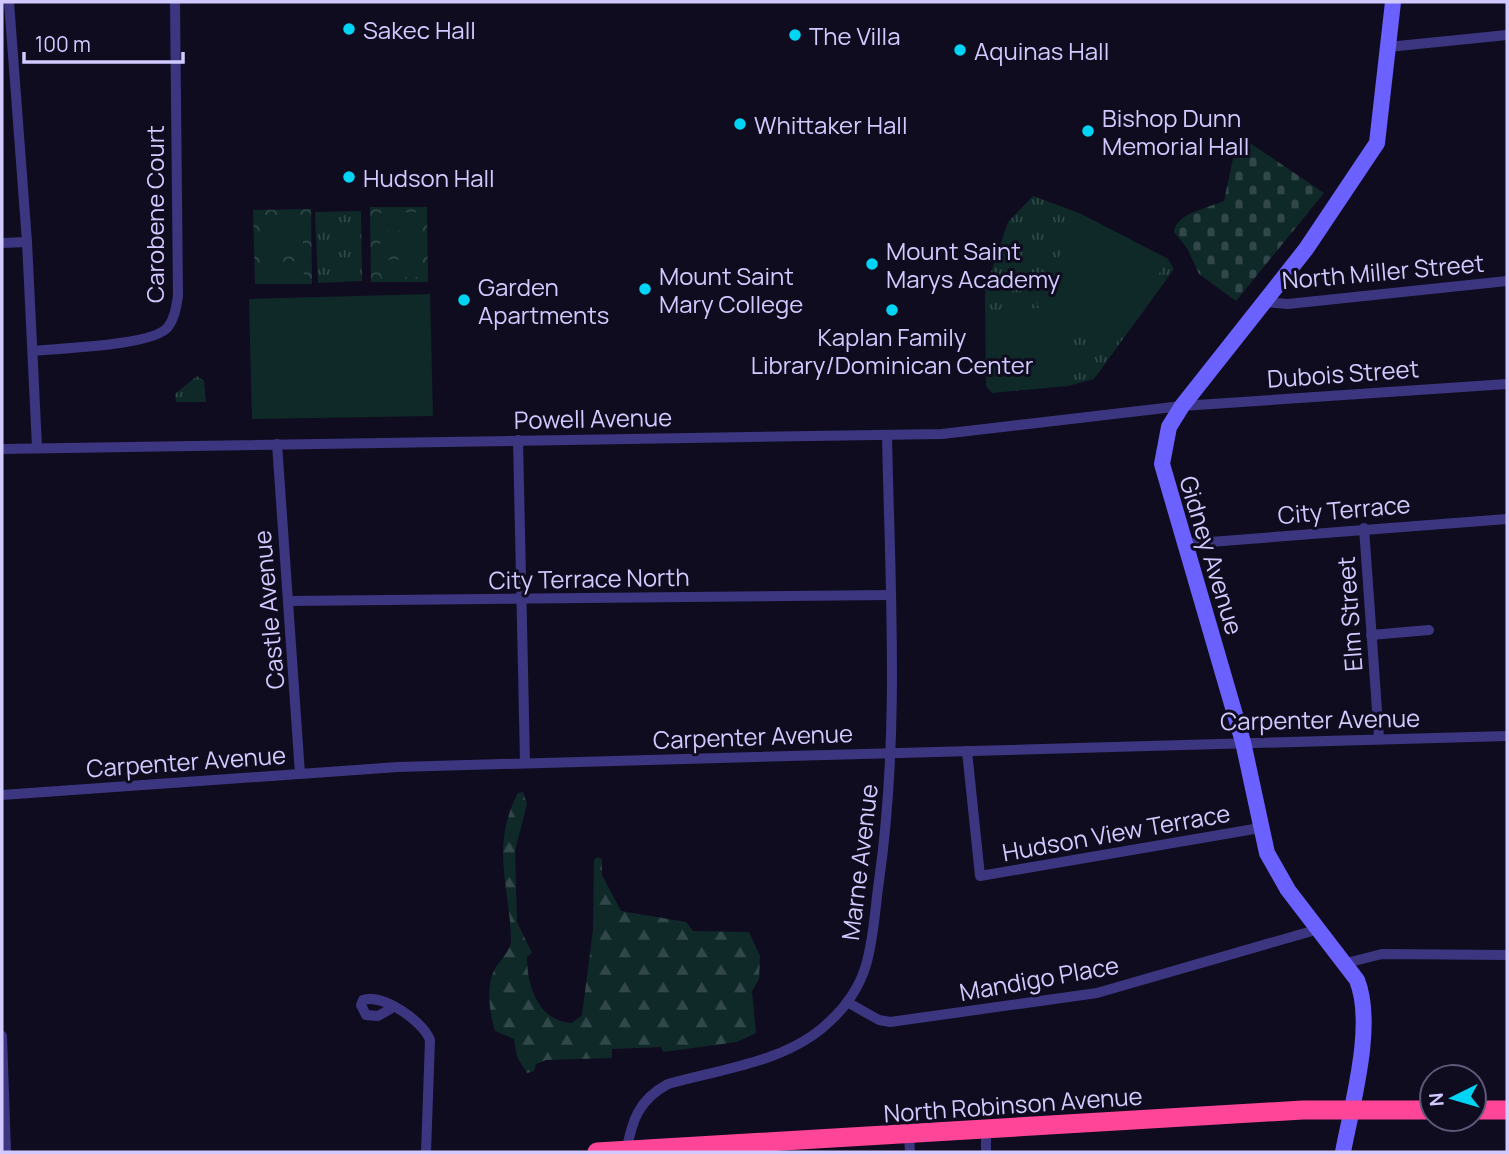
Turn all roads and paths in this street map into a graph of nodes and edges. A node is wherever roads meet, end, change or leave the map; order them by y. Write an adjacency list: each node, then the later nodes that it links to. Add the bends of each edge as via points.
1 (9, 2): 6 (street)
2 (175, 2): 10 (street, Carobene Court, via 178,296 174,316 167,329 146,339)
3 (1393, 2): 5 (street, Gidney Avenue)
4 (1507, 35): 5 (street)
5 (1388, 47): 9 (street, Gidney Avenue, via 1377,143)
6 (27, 242): 7 (street); 10 (street)
7 (2, 243)
8 (1507, 281): 9 (street, North Miller Street)
9 (1264, 302): 12 (street, Gidney Avenue)
10 (33, 351): 16 (street)
11 (1507, 384): 12 (street, Dubois Street)
12 (1182, 406): 13 (street, Powell Avenue, via 942,434); 20 (street, Gidney Avenue, via 1169,427 1162,464)
13 (887, 436): 14 (street, Powell Avenue); 21 (street, Marne Avenue)
14 (518, 440): 15 (street, Powell Avenue); 22 (street)
15 (278, 444): 16 (street, Powell Avenue); 23 (street, Castle Avenue)
16 (37, 447): 17 (street, Powell Avenue)
17 (2, 449)
18 (1507, 519): 19 (street, City Terrace)
19 (1364, 528): 20 (street, City Terrace); 25 (street, Elm Street)
20 (1184, 544): 28 (street, Gidney Avenue)
21 (890, 595): 22 (street, City Terrace North); 30 (street, Marne Avenue)
22 (522, 600): 23 (street, City Terrace North); 31 (street)
23 (289, 601): 32 (street, Castle Avenue)
24 (1429, 630): 25 (street)
25 (1371, 635): 27 (street, Elm Street)
26 (1507, 736): 27 (street, Carpenter Avenue)
27 (1379, 738): 28 (street, Carpenter Avenue)
28 (1243, 743): 29 (street, Carpenter Avenue); 34 (street, Gidney Avenue)
29 (967, 751): 30 (street, Carpenter Avenue); 34 (street, Hudson View Terrace, via 980,876)
30 (893, 753): 31 (street, Carpenter Avenue); 38 (street, Marne Avenue, via 869,949)
31 (525, 762): 32 (street, Carpenter Avenue)
32 (300, 774): 33 (street, Carpenter Avenue)
33 (2, 795)
34 (1260, 828): 35 (street, Gidney Avenue, via 1278,875)
35 (1319, 929): 37 (street, Gidney Avenue); 38 (street, Mandigo Place, via 1097,993 890,1022)
36 (1507, 954): 37 (street, via 1382,954)
37 (1346, 963): 41 (street, Gidney Avenue, via 1364,997 1365,1014)
38 (847, 1002): 50 (street, Marne Avenue, via 819,1030 783,1052 652,1092 634,1118)
39 (392, 1008): 48 (street, via 419,1023 430,1040)
40 (2, 1036): 47 (street)
41 (1350, 1110): 42 (highway, North Robinson Avenue); 45 (highway, North Robinson Avenue); 52 (street, Gidney Avenue)
42 (1418, 1110)
43 (1488, 1110): 44 (highway)
44 (1507, 1110)
45 (986, 1131): 46 (highway, North Robinson Avenue); 51 (street)
46 (910, 1144): 50 (highway, North Robinson Avenue)
47 (6, 1152)
48 (426, 1152)
49 (597, 1152): 50 (highway, North Robinson Avenue)
50 (626, 1152)
51 (986, 1152)
52 (1343, 1152)

